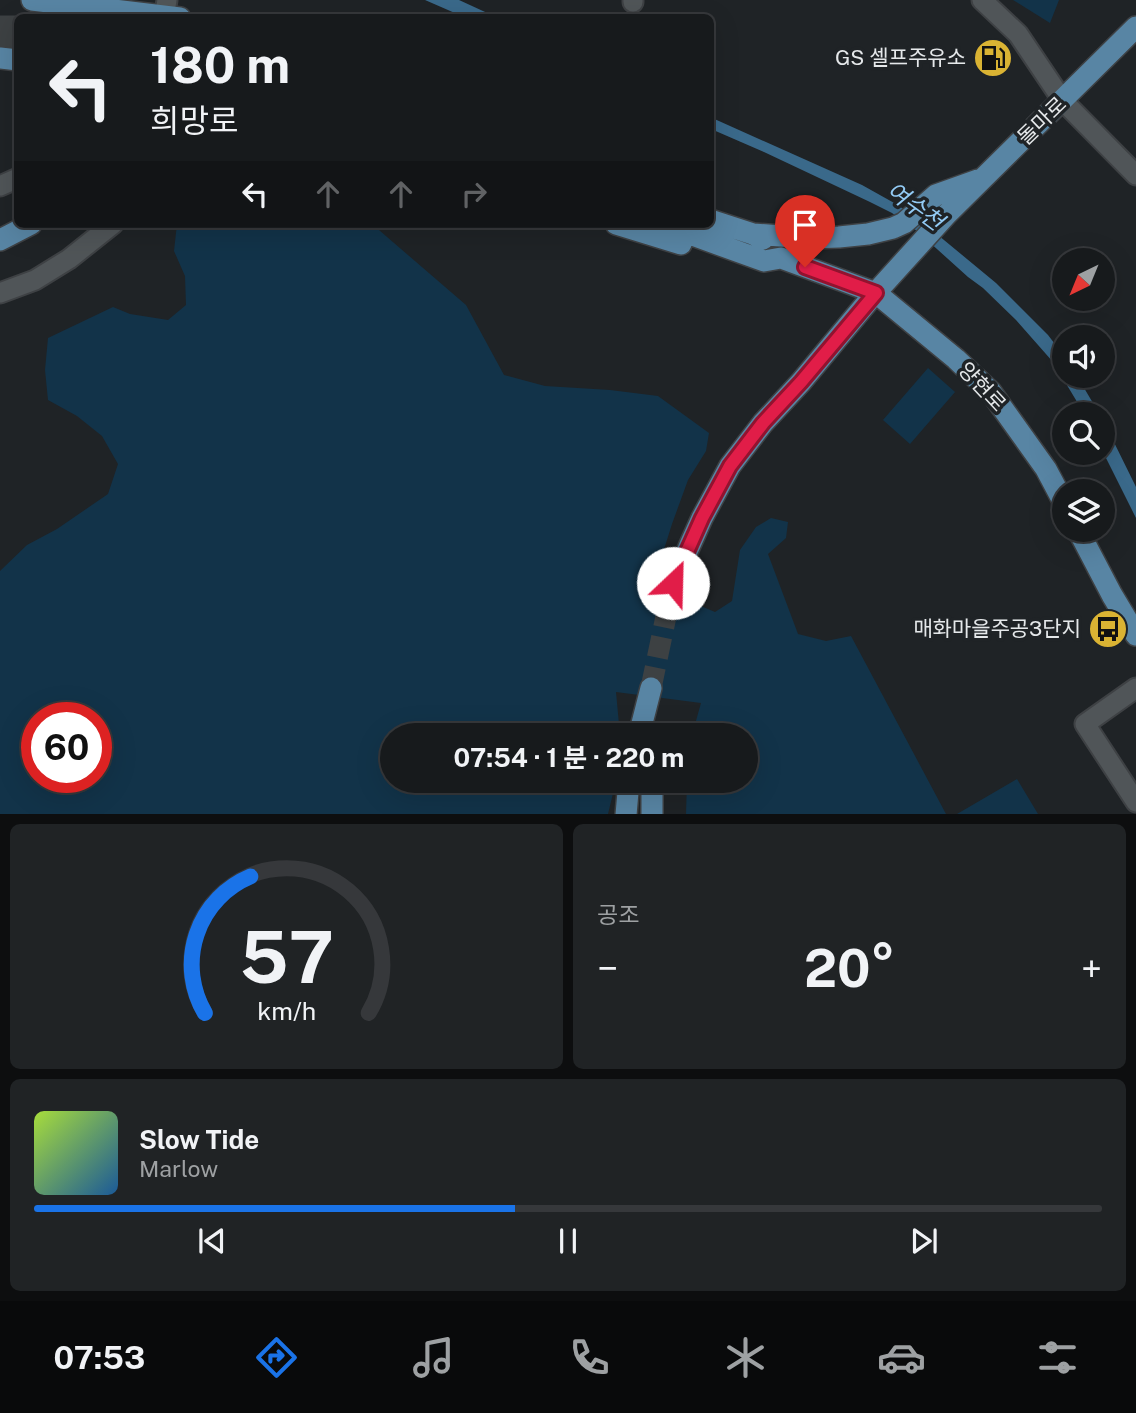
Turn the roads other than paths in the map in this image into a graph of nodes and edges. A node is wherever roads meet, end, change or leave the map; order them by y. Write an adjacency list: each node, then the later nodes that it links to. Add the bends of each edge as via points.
1 (32, 0): 3 (main road)
2 (982, 0): 6 (street, via 1018,34)
3 (67, 10): 4 (main road)
4 (169, 12)
5 (1136, 27): 6 (main road, 돌마로)
6 (1063, 101): 7 (street); 8 (main road, 돌마로)
7 (1136, 175)
8 (983, 178): 14 (main road, via 936,195 893,228 839,237); 19 (main road, 돌마로)
9 (716, 221): 14 (main road)
10 (23, 228): 15 (main road)
11 (108, 228): 18 (street, via 35,280)
12 (625, 228): 16 (main road)
13 (673, 228): 16 (main road)
14 (753, 234): 17 (main road, via 771,243)
15 (0, 240)
16 (744, 255): 17 (main road, via 764,261)
17 (781, 258): 19 (main road, 양현로)
18 (0, 293)
19 (876, 293): 20 (main road, 양현로, via 991,392); 22 (main road, via 730,466)
20 (1052, 480)
21 (1084, 542): 23 (main road)
22 (673, 583)
23 (1136, 635)
24 (1136, 688): 29 (street, via 1085,724)
25 (642, 723): 26 (main road, via 652,688)
26 (652, 723)
27 (628, 793): 30 (main road)
28 (652, 793): 31 (main road)
29 (1136, 802)
30 (626, 814)
31 (652, 814)

